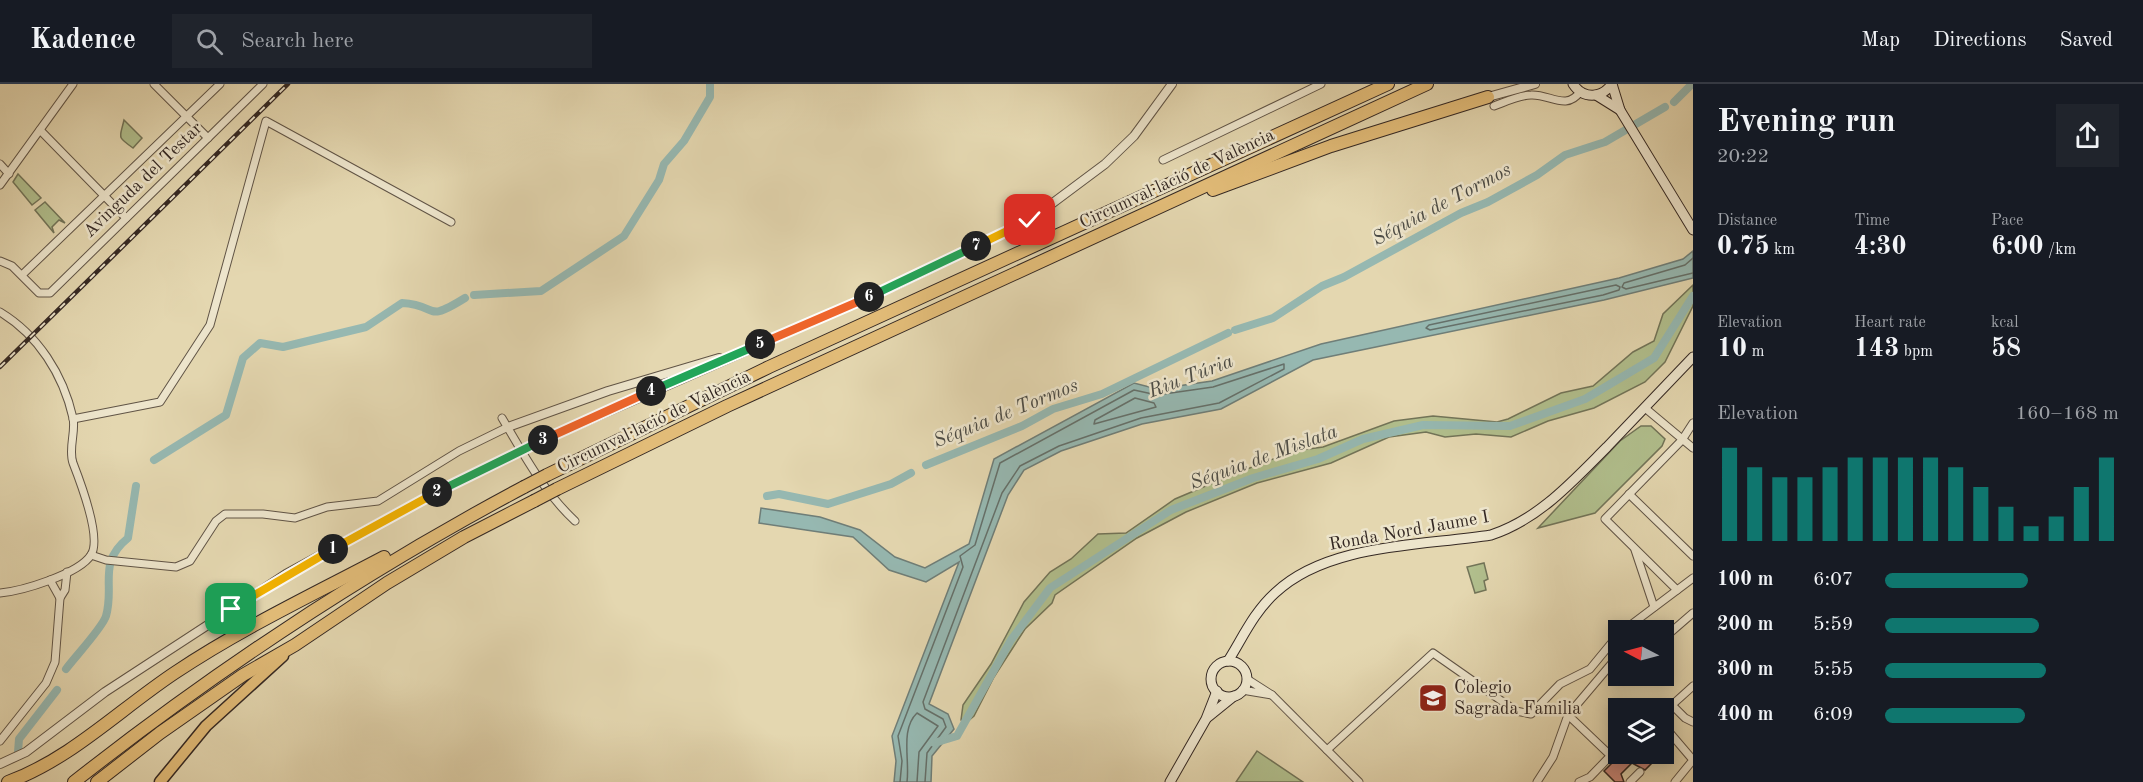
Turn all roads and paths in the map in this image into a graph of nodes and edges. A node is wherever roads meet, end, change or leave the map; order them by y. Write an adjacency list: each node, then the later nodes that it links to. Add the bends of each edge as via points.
1 (73, 84): 17 (street)
2 (154, 84): 16 (street)
3 (220, 84): 16 (street)
4 (262, 84): 18 (street, Avinguda del Testar)
5 (1172, 84): 31 (street, via 1127,143 1045,210 898,284)
6 (1321, 84): 19 (street)
7 (1388, 84): 42 (highway, Circumval·lació de València, bridge, via 750,376)
8 (1427, 84): 27 (highway, Circumval·lació de València)
9 (1535, 84): 14 (street)
10 (1573, 84): 12 (main road)
11 (1612, 84): 13 (main road); 15 (main road)
12 (1580, 92): 13 (main road); 14 (street, via 1568,102 1527,95)
13 (1596, 95): 15 (main road)
14 (1491, 102): 27 (highway, via 1331,146)
15 (1620, 111): 26 (main road)
16 (187, 117): 18 (street); 23 (street)
17 (40, 130): 21 (street); 23 (street)
18 (208, 138): 24 (street, Avinguda del Testar)
19 (1163, 160)
20 (0, 164): 21 (street)
21 (9, 174): 22 (street)
22 (0, 185)
23 (105, 197): 24 (street); 29 (street)
24 (126, 218): 29 (street, Avinguda del Testar, via 50,293 44,294)
25 (452, 222): 35 (street, via 266,121 210,325 173,383 160,402)
26 (1693, 230)
27 (1066, 250): 59 (highway, Circumval·lació de València, bridge, via 557,489 464,537)
28 (0, 261): 29 (street)
29 (22, 275)
30 (0, 312): 35 (street, via 32,336 45,352)
31 (737, 354): 37 (street, via 630,384); 82 (street, bridge, via 532,445 286,574 105,692 26,752)
32 (1693, 357): 33 (main road, Ronda Nord Jaume I)
33 (1646, 408): 38 (street); 58 (main road, Ronda Nord Jaume I, via 1540,512 1491,535 1359,553 1320,564 1275,593 1254,617)
34 (502, 418): 37 (street)
35 (73, 419): 44 (street, via 72,459 84,490 94,546)
36 (1693, 423): 38 (street)
37 (508, 427): 41 (street, via 533,472); 44 (street, via 459,451 378,501 327,507 295,518 225,514 216,521 190,561 176,567)
38 (1682, 440): 39 (street); 40 (street)
39 (1693, 448)
40 (1629, 494): 43 (street, via 1605,519); 45 (street)
41 (575, 521)
42 (457, 522): 85 (highway, via 206,652 69,751); 86 (highway, Circumval·lació de València, via 159,716)
43 (1634, 548): 46 (street); 47 (street)
44 (91, 555): 48 (street)
45 (1693, 556)
46 (1649, 562): 47 (street); 51 (street)
47 (1642, 570): 54 (street)
48 (64, 574): 50 (street); 53 (street)
49 (1693, 578): 51 (street)
50 (50, 580): 52 (street); 53 (street)
51 (1677, 590): 54 (street)
52 (0, 593)
53 (60, 598): 77 (street, via 55,662 46,683)
54 (1654, 607): 56 (street)
55 (1693, 613): 57 (street)
56 (1637, 620)
57 (1674, 629)
58 (1242, 639): 61 (main road, Ronda Nord Jaume I); 62 (main road, Ronda Nord Jaume I)
59 (295, 645): 87 (highway, Circumval·lació de València, via 225,687); 88 (highway, via 206,726)
60 (1608, 647): 64 (street)
61 (1228, 661): 62 (main road); 68 (main road, via 1213,671)
62 (1238, 663): 66 (main road)
63 (1608, 667): 65 (street)
64 (1590, 669): 65 (street); 78 (street, via 1560,684 1537,711 1523,714 1433,653)
65 (1599, 676): 73 (street)
66 (1247, 679): 69 (main road); 70 (street)
67 (1693, 686): 71 (street)
68 (1216, 691): 69 (main road, via 1228,696); 74 (main road)
69 (1238, 693): 70 (street); 74 (main road)
70 (1272, 695): 78 (street)
71 (1674, 703)
72 (1674, 707): 75 (street)
73 (1568, 715): 79 (street); 91 (street, via 1552,757)
74 (1206, 719): 89 (main road)
75 (1693, 722)
76 (1674, 738): 81 (street)
77 (0, 741)
78 (1327, 750): 90 (street)
79 (1608, 756)
80 (1608, 760): 84 (street)
81 (1693, 760): 94 (street)
82 (0, 764)
83 (1640, 772): 93 (street)
84 (1592, 780): 92 (street)
85 (8, 782)
86 (75, 782)
87 (97, 782)
88 (160, 782)
89 (1170, 782)
90 (1359, 782)
91 (1537, 782)
92 (1579, 782)
93 (1630, 782)
94 (1675, 782)

